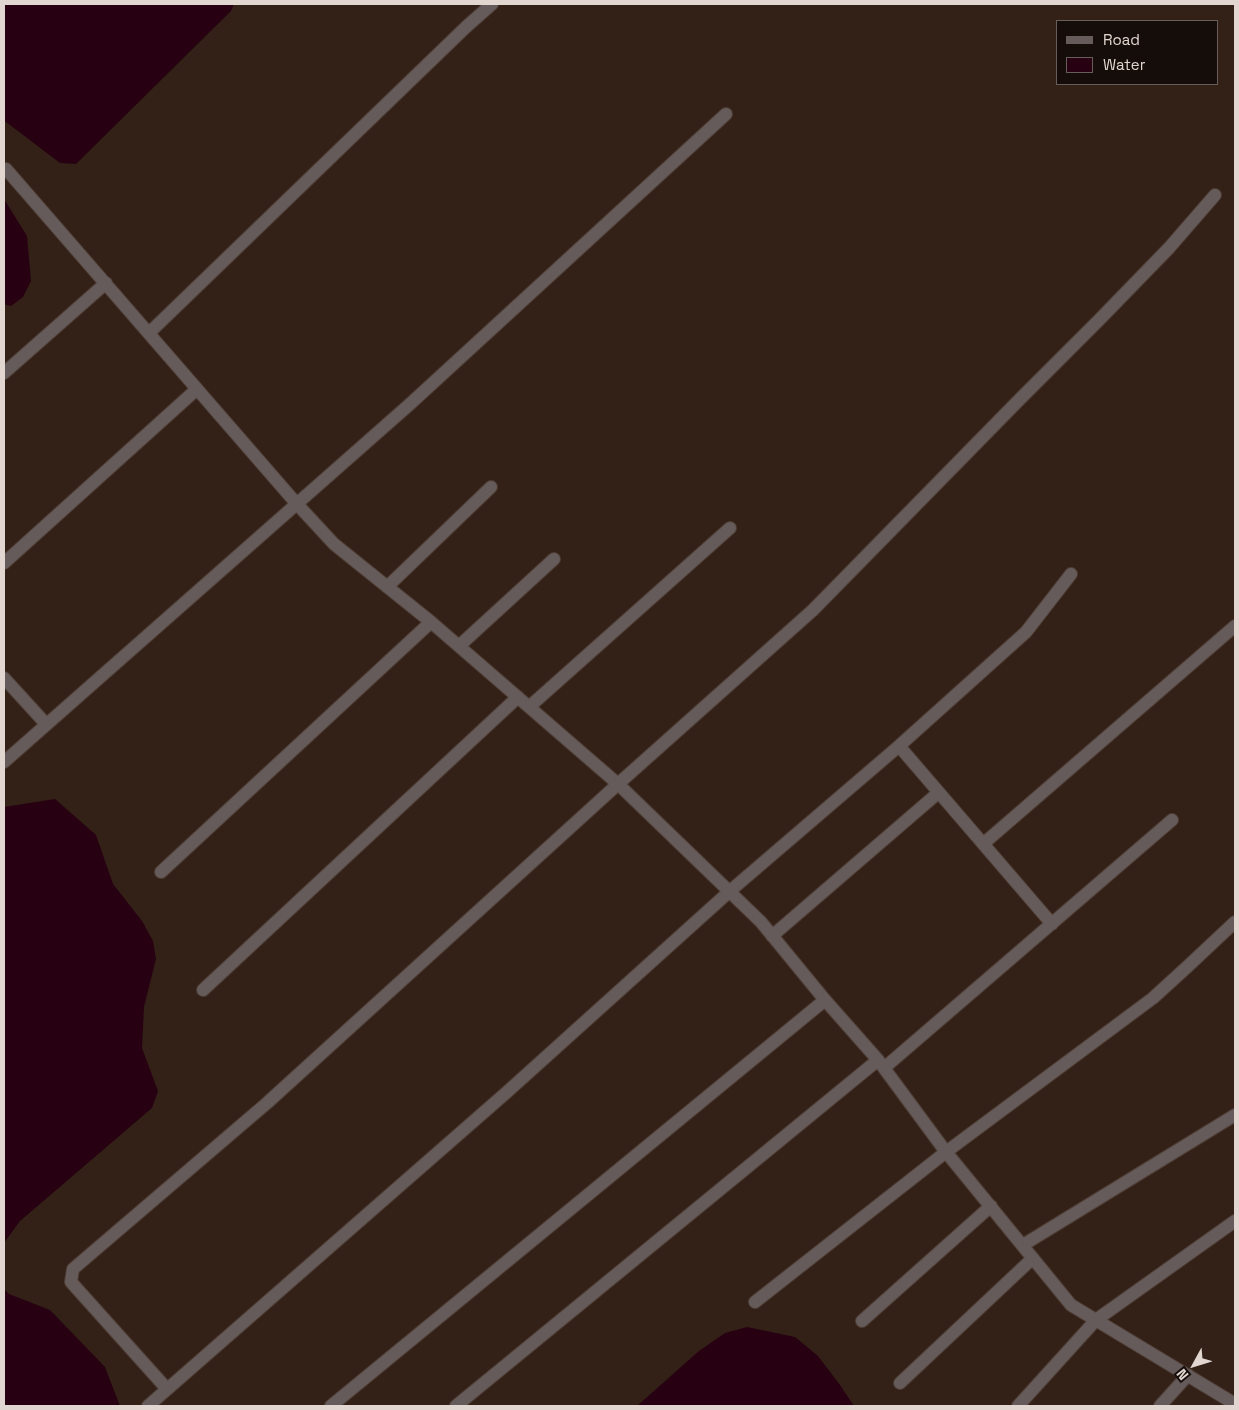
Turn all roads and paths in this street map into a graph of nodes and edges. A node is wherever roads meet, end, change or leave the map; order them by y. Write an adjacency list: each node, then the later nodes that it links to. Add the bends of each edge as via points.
1 (492, 4): 6 (street)
2 (726, 114): 10 (street, via 410,404)
3 (6, 169): 5 (street)
4 (1214, 195): 25 (street, via 1100,320 813,610)
5 (106, 283): 6 (street); 7 (street)
6 (149, 333): 8 (street)
7 (4, 373)
8 (197, 389): 10 (street); 13 (street)
9 (491, 487): 15 (street)
10 (296, 504): 15 (street, via 334,544); 22 (street)
11 (730, 528): 21 (street)
12 (554, 559): 18 (street)
13 (4, 563)
14 (1071, 574): 23 (street, via 1026,632)
15 (387, 587): 16 (street)
16 (431, 622): 18 (street); 29 (street)
17 (1235, 626): 28 (street)
18 (459, 646): 20 (street)
19 (4, 678): 22 (street)
20 (518, 697): 21 (street); 34 (street)
21 (529, 707): 25 (street)
22 (46, 724): 24 (street)
23 (899, 746): 26 (street); 30 (street)
24 (4, 762)
25 (618, 784): 30 (street); 48 (street, via 267,1103 73,1269 71,1282)
26 (938, 793): 28 (street); 33 (street)
27 (1172, 820): 32 (street)
28 (983, 844): 32 (street)
29 (161, 872)
30 (730, 891): 33 (street); 48 (street, via 515,1085)
31 (1235, 922): 38 (street, via 1153,998)
32 (1052, 924): 36 (street)
33 (772, 936): 35 (street)
34 (203, 990)
35 (825, 1000): 36 (street); 51 (street)
36 (881, 1064): 38 (street); 52 (street)
37 (1235, 1115): 41 (street)
38 (946, 1152): 39 (street); 43 (street)
39 (991, 1206): 41 (street); 45 (street)
40 (1235, 1221): 44 (street)
41 (1023, 1245): 42 (street)
42 (1033, 1258): 44 (street, via 1071,1305); 47 (street)
43 (754, 1302)
44 (1096, 1320): 46 (street); 53 (street)
45 (862, 1321)
46 (1188, 1375): 49 (street); 54 (street)
47 (900, 1383)
48 (167, 1389): 50 (street)
49 (1235, 1404)
50 (148, 1406)
51 (332, 1406)
52 (456, 1406)
53 (1018, 1406)
54 (1160, 1406)

